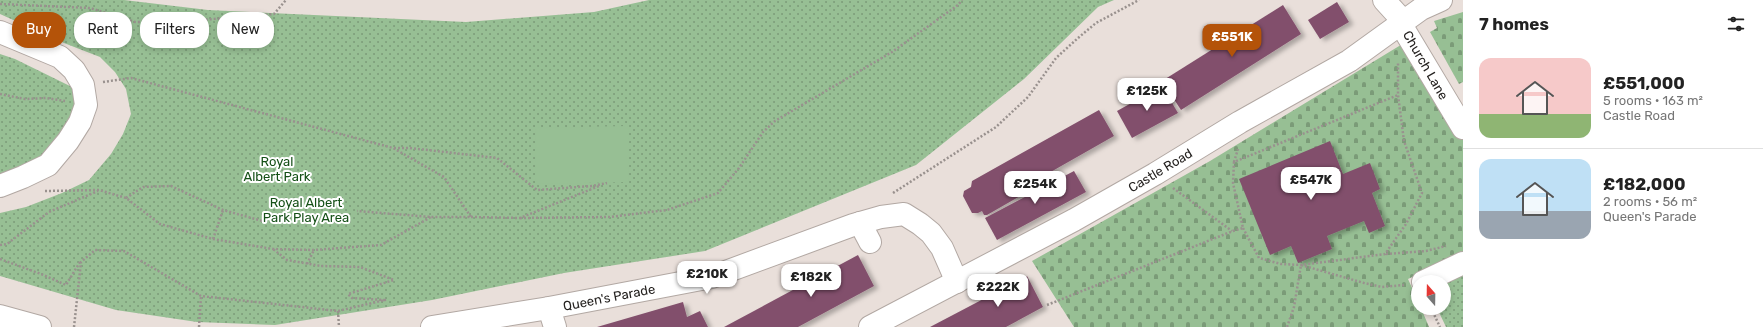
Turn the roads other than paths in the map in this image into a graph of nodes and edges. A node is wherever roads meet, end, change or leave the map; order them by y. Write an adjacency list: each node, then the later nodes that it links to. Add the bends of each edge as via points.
1 (1384, 0): 3 (street, Church Lane)
2 (1441, 0): 3 (street, Castle Road, via 1421,9)
3 (1403, 25): 5 (street, Church Lane); 9 (street, Castle Road, via 1349,61 1240,122 1155,174)
4 (0, 32): 6 (street, via 60,57 74,70 85,95 80,122 48,165)
5 (1463, 128)
6 (0, 186)
7 (1463, 263): 8 (street)
8 (1435, 275)
9 (957, 282): 11 (street, Queen's Parade, via 942,248 931,233 904,214 882,217 865,232 712,277); 14 (street, Castle Road)
10 (0, 316): 12 (street)
11 (552, 318): 13 (street, Queen's Parade)
12 (40, 327)
13 (432, 327)
14 (870, 327)

